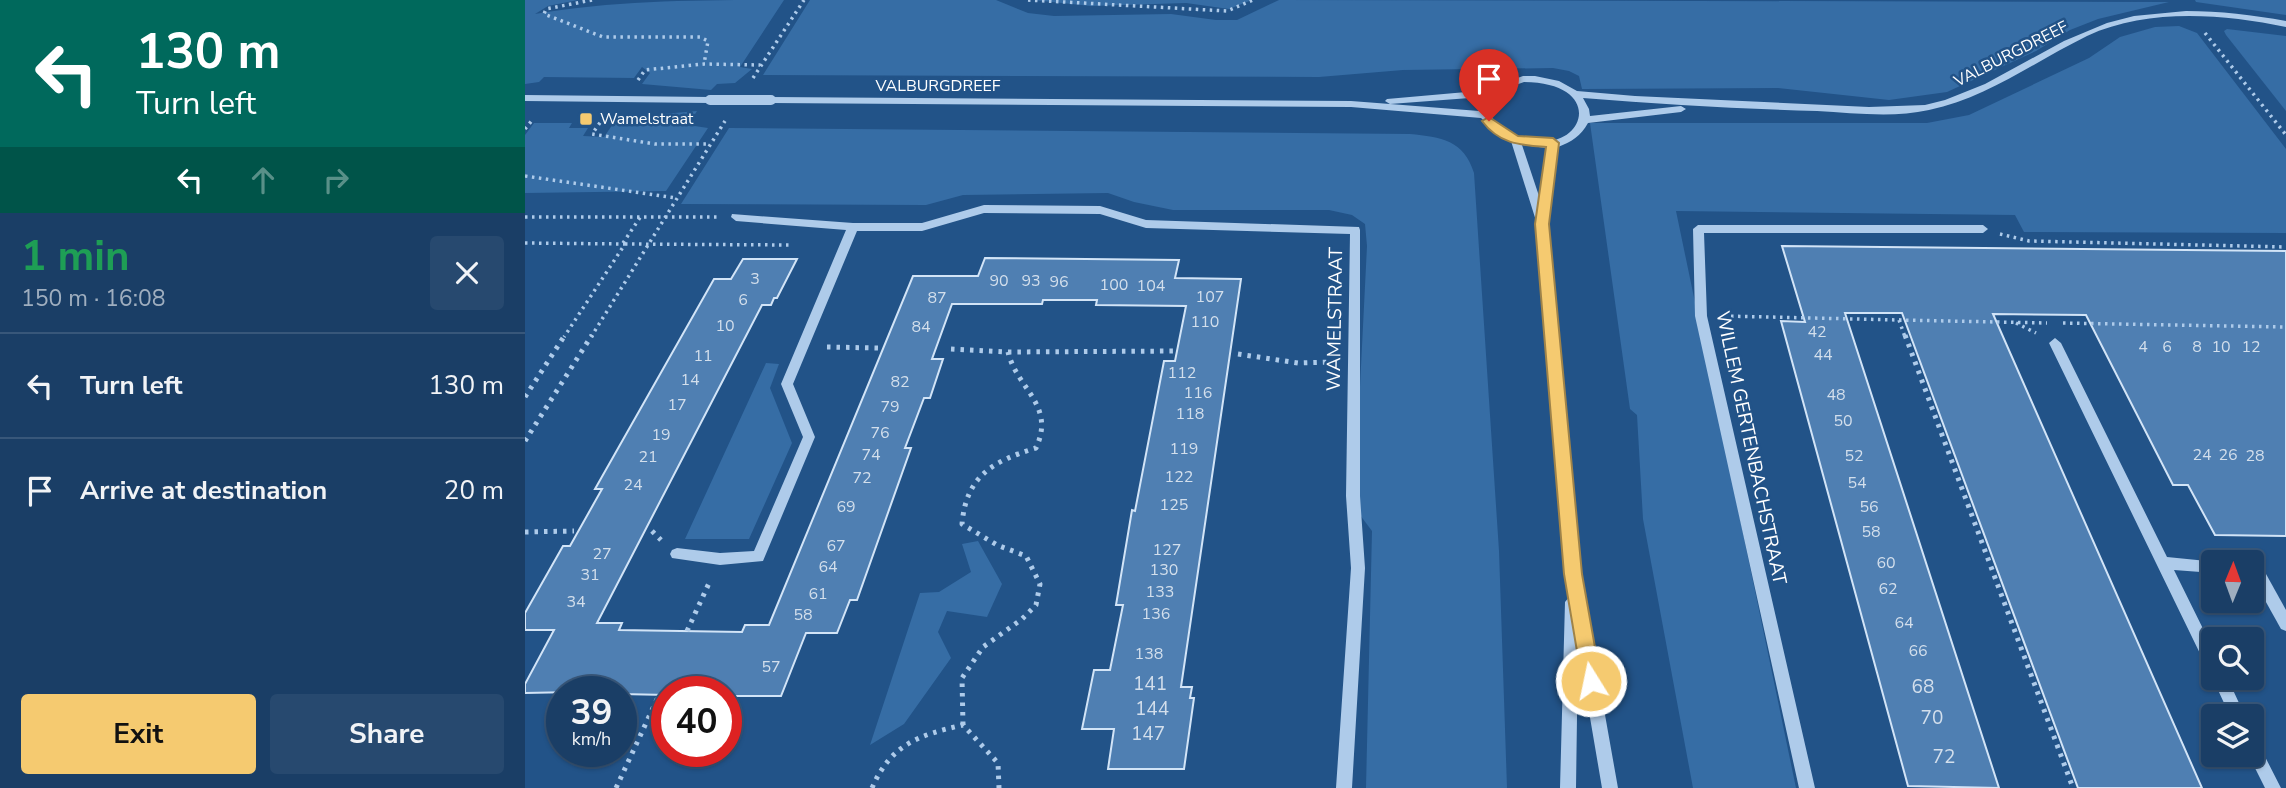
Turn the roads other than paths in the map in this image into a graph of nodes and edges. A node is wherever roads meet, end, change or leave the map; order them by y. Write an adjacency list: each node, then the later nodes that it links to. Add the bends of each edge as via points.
1 (2286, 24): 7 (street, VALBURGDREEF, via 2230,15 2157,16 2124,22 2088,33 1980,92 1923,108)
2 (1490, 93): 3 (street, via 1508,83 1532,79 1556,83); 6 (street, VALBURGDREEF); 8 (street, via 1483,102)
3 (1576, 94): 7 (street, VALBURGDREEF); 9 (street, via 1585,109)
4 (525, 99): 5 (street, VALBURGDREEF)
5 (710, 100): 6 (street, VALBURGDREEF, bridge)
6 (1351, 104): 8 (street, VALBURGDREEF)
7 (1706, 106): 9 (street, VALBURGDREEF)
8 (1484, 115): 10 (street)
9 (1585, 120): 11 (street, via 1568,138)
10 (1516, 141): 11 (street); 13 (street)
11 (1553, 143): 13 (street)
12 (736, 217): 14 (street, WAMELSTRAAT)
13 (1542, 224): 20 (street)
14 (853, 227): 17 (street, via 787,384 809,437 758,557); 25 (street, WAMELSTRAAT, via 922,227 984,209 1100,210 1146,224 1355,230 1353,496 1358,568)
15 (1983, 229): 28 (street, WILLEM GERTENBACHSTRAAT, via 1698,229 1701,316)
16 (2055, 343): 18 (street)
17 (677, 554)
18 (2163, 563): 19 (street); 23 (street)
19 (2201, 565)
20 (1573, 574): 26 (street); 27 (street)
21 (2265, 586): 22 (street)
22 (2286, 624)
23 (2201, 640)
24 (2262, 767): 29 (street)
25 (1345, 788)
26 (1569, 788)
27 (1610, 788)
28 (1807, 788)
29 (2273, 788)

